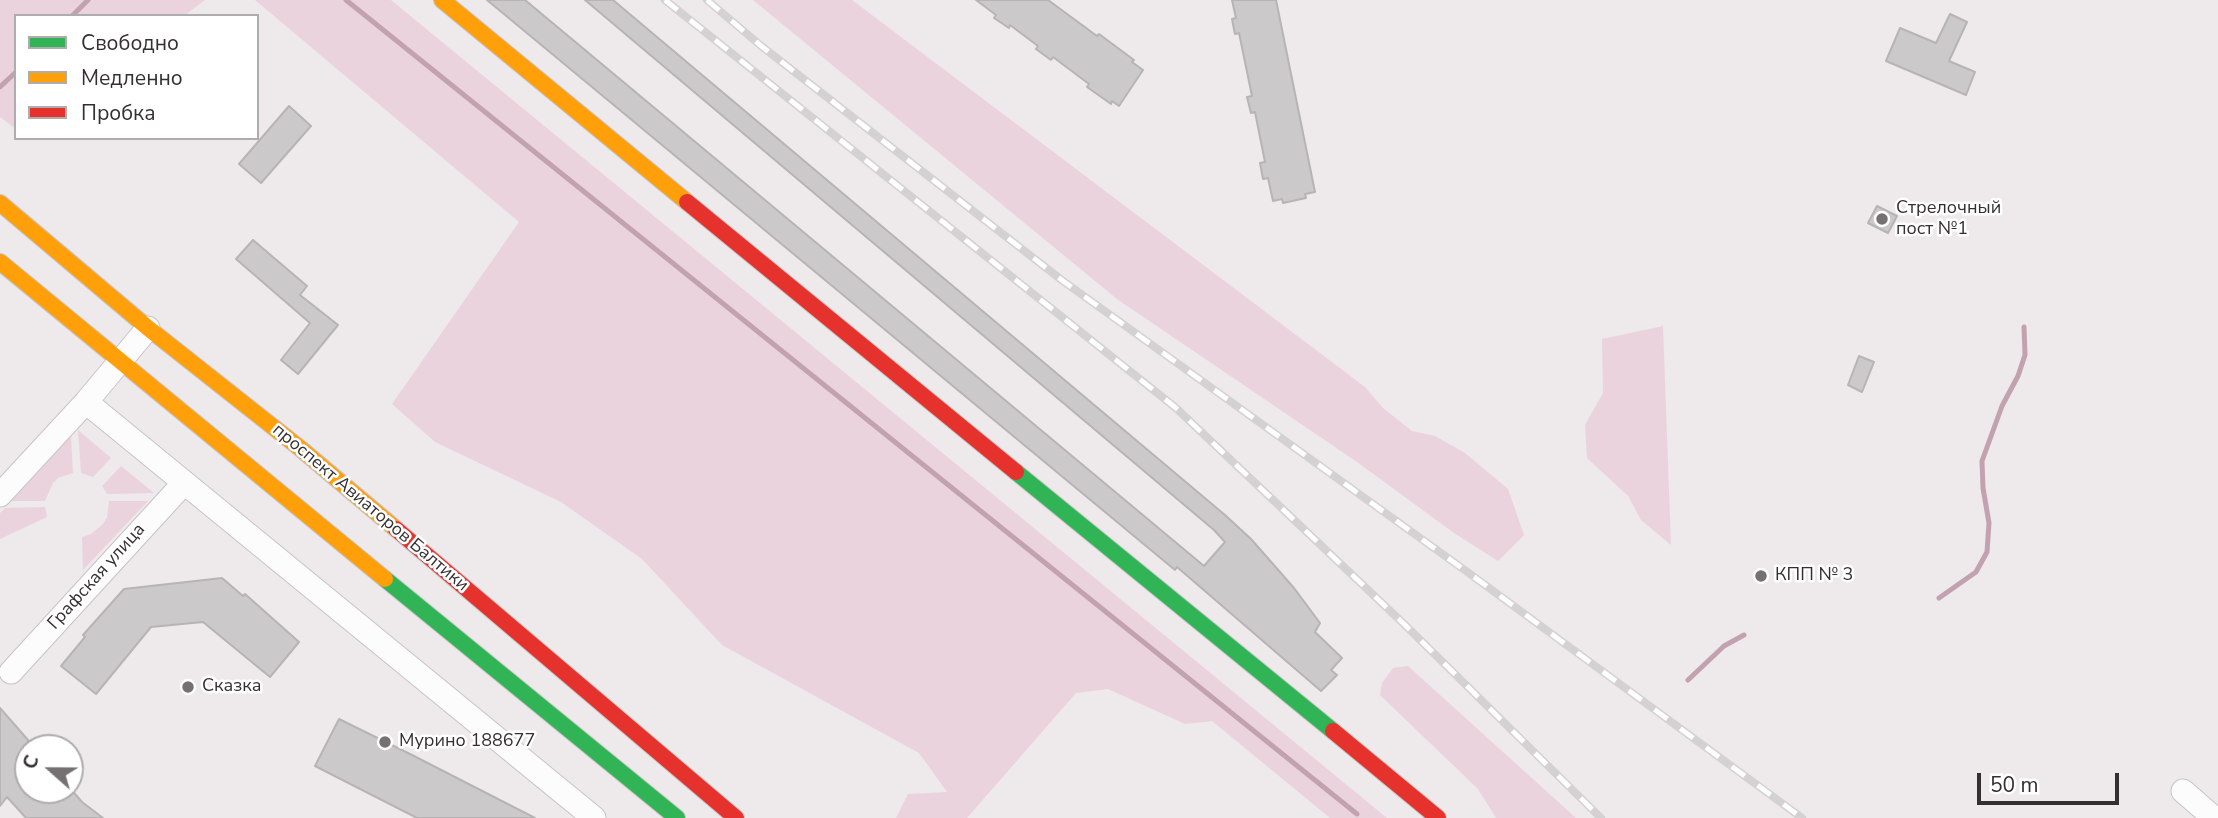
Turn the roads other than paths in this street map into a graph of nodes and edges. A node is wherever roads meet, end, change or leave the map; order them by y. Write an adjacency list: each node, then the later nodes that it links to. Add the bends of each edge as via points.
1 (442, 0): 14 (street)
2 (0, 203): 4 (street, проспект Авиаторов Балтики)
3 (0, 262): 5 (street)
4 (148, 328): 5 (street); 13 (street, проспект Авиаторов Балтики, via 302,449)
5 (120, 362): 6 (street); 12 (street)
6 (86, 402): 7 (street); 8 (street)
7 (184, 483): 9 (street, Графская улица); 11 (street)
8 (0, 495)
9 (11, 672)
10 (2183, 791): 15 (street)
11 (594, 818)
12 (677, 818)
13 (736, 818)
14 (1438, 818)
15 (2214, 818)

